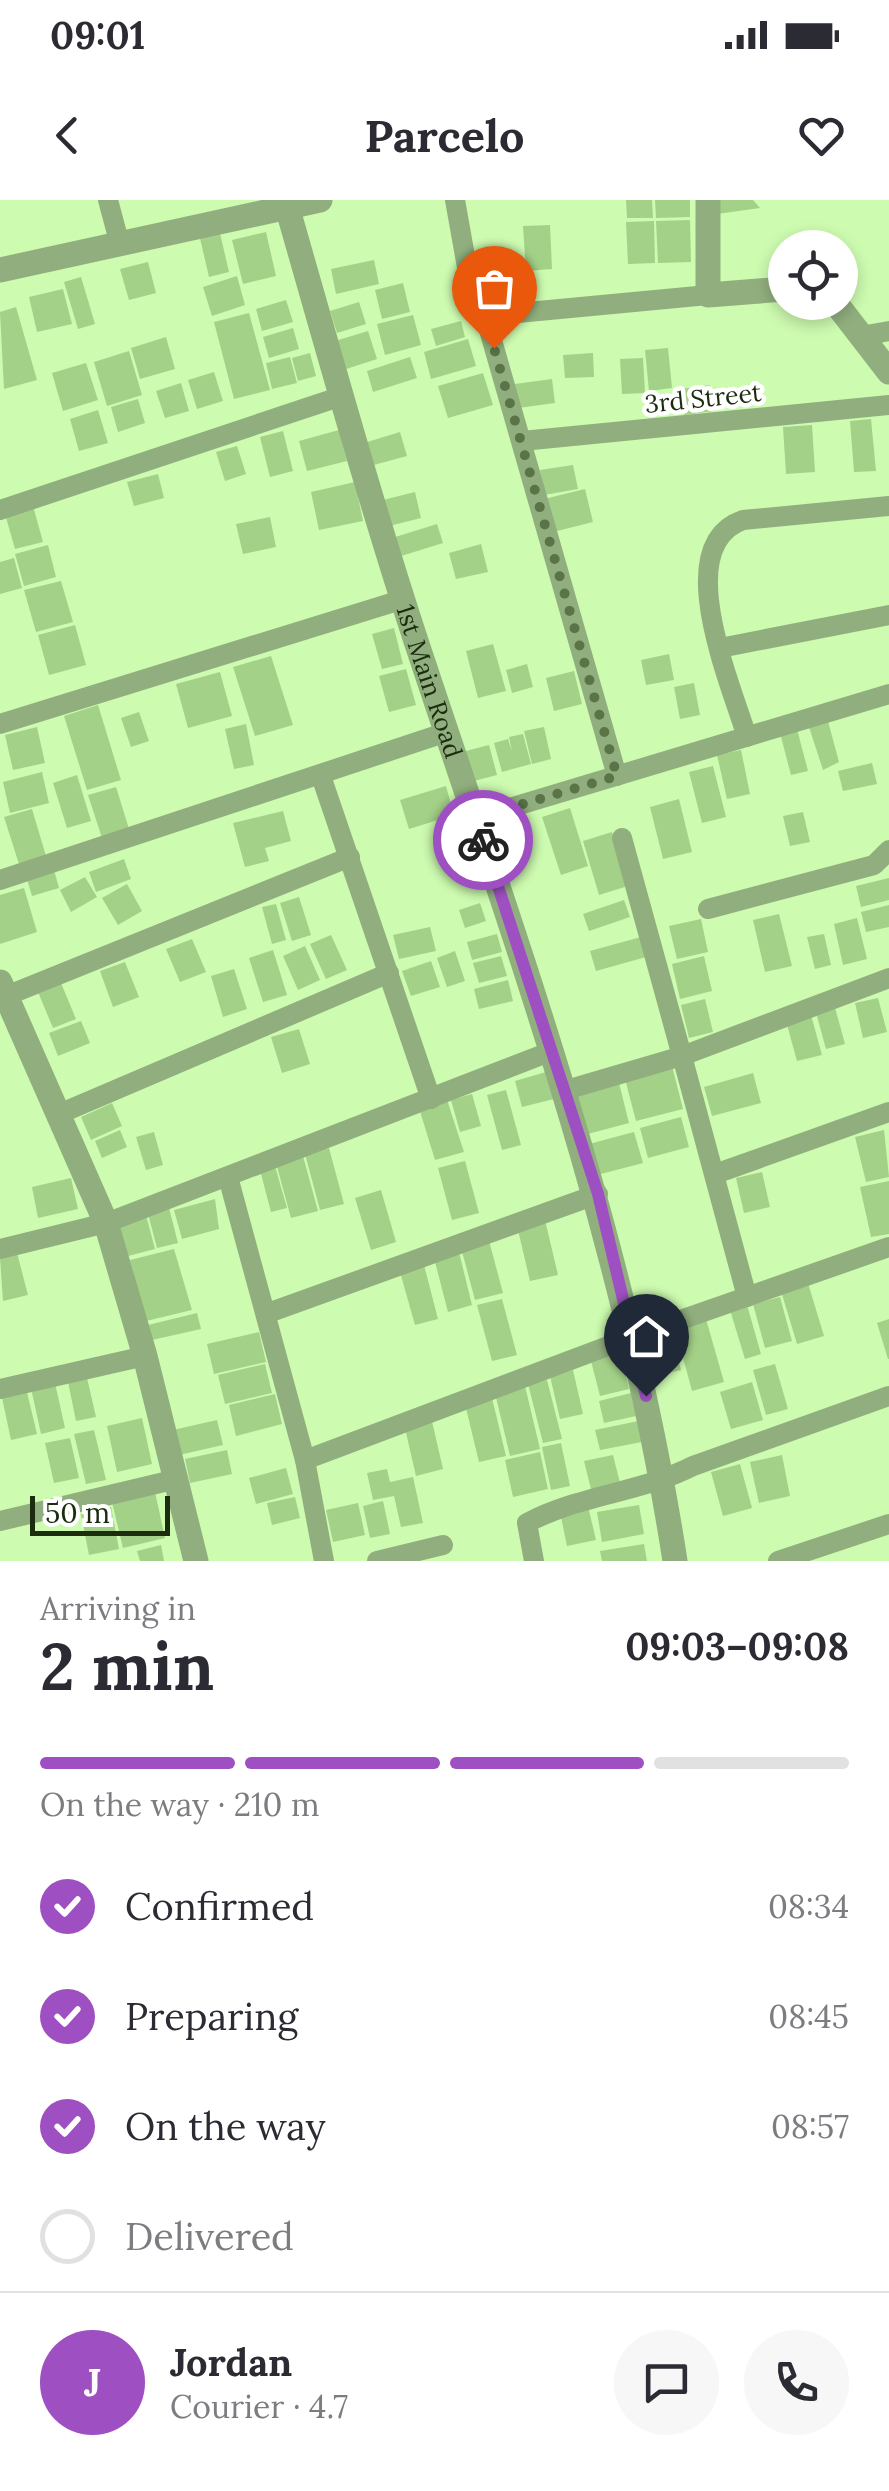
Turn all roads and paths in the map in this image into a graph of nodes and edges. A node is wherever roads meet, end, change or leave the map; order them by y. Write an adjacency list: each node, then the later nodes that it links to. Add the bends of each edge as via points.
1 (108, 200): 6 (street)
2 (320, 200): 5 (street)
3 (455, 200): 10 (street, via 468,273)
4 (708, 200): 9 (street)
5 (288, 210): 6 (street); 15 (street, 1st Main Road)
6 (120, 245): 7 (street)
7 (0, 270)
8 (768, 290): 9 (street)
9 (708, 295): 10 (street)
10 (484, 316): 17 (street)
11 (849, 320): 13 (street)
12 (889, 332): 13 (street)
13 (861, 336): 14 (street)
14 (889, 372)
15 (342, 396): 19 (street); 20 (street, 1st Main Road)
16 (889, 405): 17 (street, 3rd Street)
17 (522, 442): 28 (street)
18 (889, 506): 22 (street, via 724,526 710,546 706,576)
19 (0, 510)
20 (404, 599): 24 (street); 25 (street, 1st Main Road)
21 (889, 615): 22 (street)
22 (720, 648): 26 (street)
23 (889, 694): 26 (street)
24 (0, 724)
25 (447, 732): 27 (street); 29 (street, 1st Main Road)
26 (747, 738): 28 (street)
27 (322, 776): 32 (street); 33 (street)
28 (617, 776): 29 (street)
29 (476, 818): 38 (street, 1st Main Road)
30 (622, 838): 39 (street)
31 (889, 850): 34 (street, via 874,865)
32 (350, 857): 35 (street); 37 (street)
33 (0, 880)
34 (708, 909)
35 (390, 973): 41 (street); 43 (street)
36 (889, 978): 39 (street)
37 (3, 989): 43 (street)
38 (552, 1051): 40 (street, 1st Main Road); 41 (street)
39 (682, 1056): 40 (street); 44 (street)
40 (566, 1090): 46 (street, 1st Main Road)
41 (431, 1099): 45 (street)
42 (889, 1112): 44 (street)
43 (58, 1114): 47 (street)
44 (715, 1174): 50 (street)
45 (228, 1177): 47 (street); 51 (street)
46 (598, 1194): 51 (street); 52 (street, 1st Main Road)
47 (106, 1223): 49 (street); 53 (street)
48 (889, 1247): 50 (street)
49 (0, 1249)
50 (747, 1297): 52 (street)
51 (268, 1313): 56 (street)
52 (632, 1337): 56 (street); 58 (street, 1st Main Road)
53 (145, 1356): 54 (street); 57 (street)
54 (0, 1389)
55 (889, 1396): 58 (street)
56 (305, 1460): 63 (street)
57 (177, 1479): 59 (street); 62 (street)
58 (663, 1482): 65 (street, via 567,1505 527,1524); 66 (street, 1st Main Road)
59 (0, 1520)
60 (889, 1524): 67 (street)
61 (443, 1545): 64 (street)
62 (196, 1561)
63 (324, 1561)
64 (378, 1561)
65 (534, 1561)
66 (675, 1561)
67 (778, 1561)

